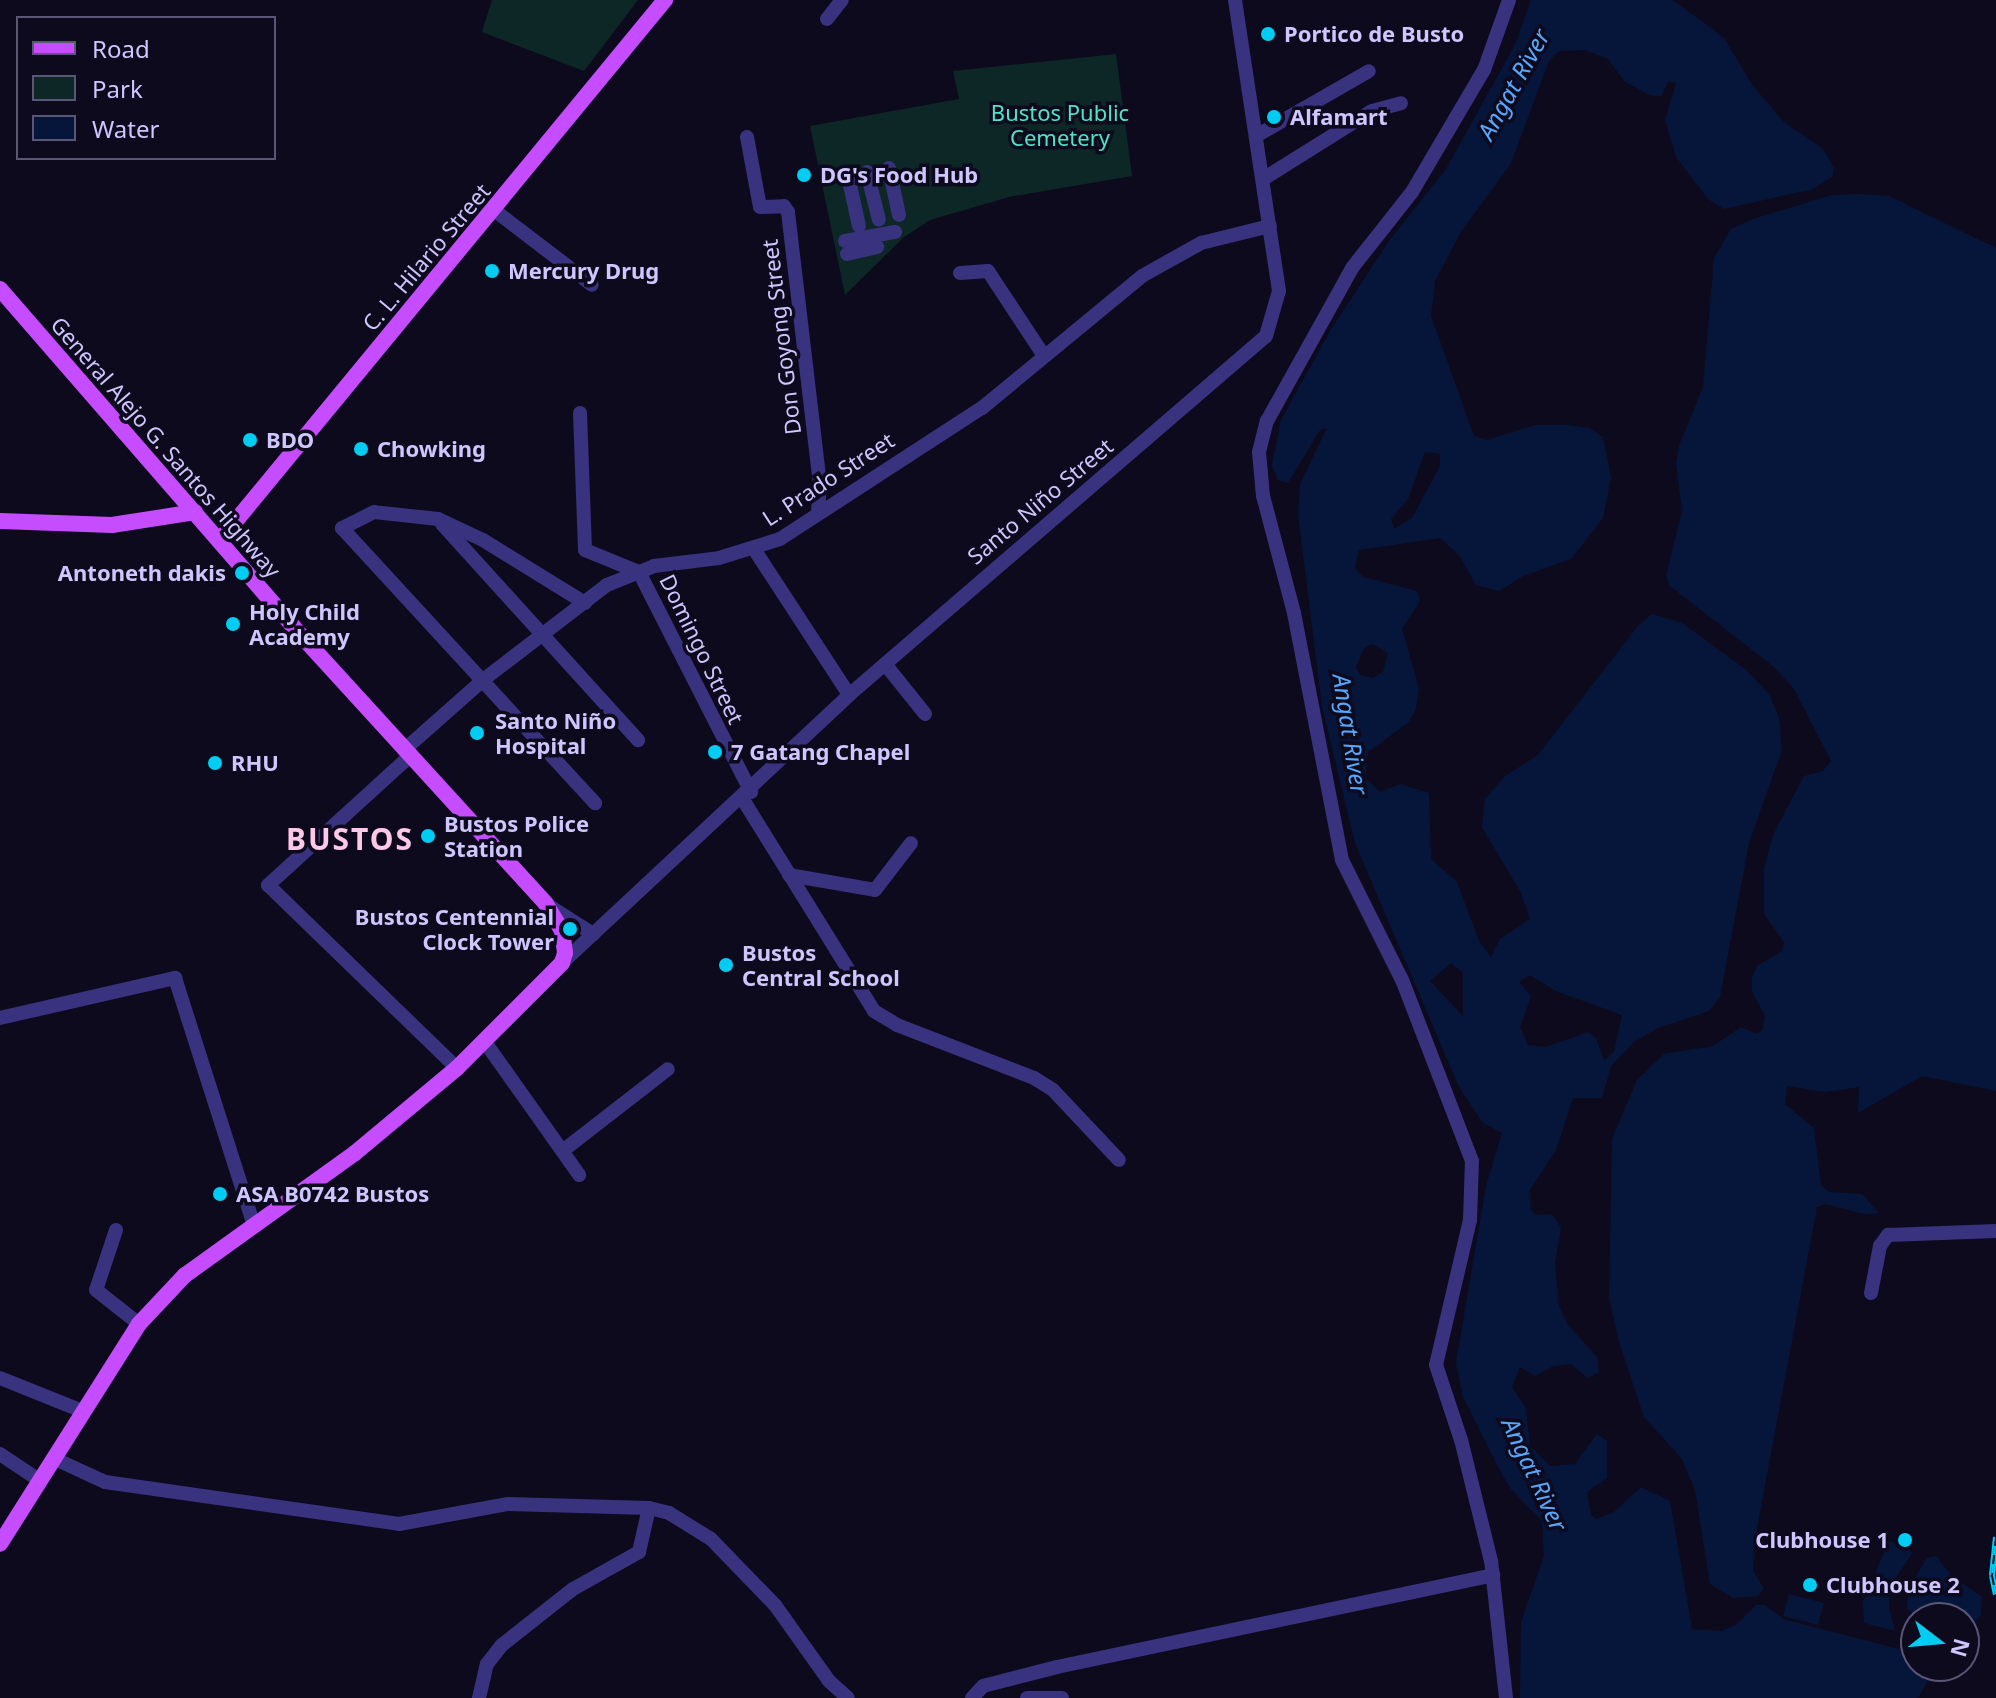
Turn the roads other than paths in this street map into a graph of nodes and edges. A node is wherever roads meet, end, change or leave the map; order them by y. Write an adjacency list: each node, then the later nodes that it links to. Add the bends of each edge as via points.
1 (665, 0): 14 (main road, C. L. Hilario Street)
2 (842, 0): 5 (street)
3 (1235, 0): 8 (street, Santo Niño Street)
4 (1509, 0): 67 (street, via 1484,70 1412,192 1352,268 1267,421 1259,452 1263,496 1294,613 1342,860 1402,980 1472,1161 1470,1220 1436,1365 1461,1440)
5 (827, 19)
6 (1369, 71): 8 (street)
7 (1401, 103): 13 (street, via 1372,111)
8 (1256, 136): 13 (street, Santo Niño Street)
9 (747, 137): 26 (street, Don Goyong Street, via 760,207 784,206 788,212 818,469)
10 (889, 168): 15 (street)
11 (867, 172): 16 (street)
12 (848, 176): 17 (street)
13 (1263, 179): 18 (street, Santo Niño Street)
14 (494, 210): 22 (street); 30 (main road, C. L. Hilario Street)
15 (899, 215)
16 (879, 220)
17 (859, 226)
18 (1270, 226): 24 (street, L. Prado Street, via 1201,243 1142,276); 35 (street, Santo Niño Street, via 1279,307 1266,336)
19 (895, 232): 20 (street, via 846,248)
20 (877, 247)
21 (960, 273): 24 (street, via 988,271)
22 (592, 285)
23 (0, 289): 27 (main road, General Alejo G. Santos Highway)
24 (1044, 356): 26 (street, L. Prado Street, via 982,408)
25 (580, 413): 32 (street, Domingo Street, via 585,550)
26 (818, 511): 31 (street, L. Prado Street, via 780,539)
27 (195, 512): 29 (main road, via 112,525); 30 (main road, General Alejo G. Santos Highway)
28 (438, 519): 33 (street, via 483,540); 34 (street); 36 (street, via 374,512 342,528)
29 (0, 521)
30 (220, 540): 40 (main road, General Alejo G. Santos Highway)
31 (754, 549): 32 (street, L. Prado Street); 37 (street)
32 (639, 572): 33 (street, L. Prado Street, via 607,585); 41 (street, Domingo Street)
33 (585, 603): 34 (street, L. Prado Street)
34 (542, 632): 36 (street, L. Prado Street); 39 (street)
35 (885, 664): 37 (street, Santo Niño Street); 38 (street)
36 (483, 680): 40 (street, L. Prado Street); 42 (street)
37 (849, 695): 41 (street, Santo Niño Street)
38 (925, 714)
39 (638, 740)
40 (407, 753): 45 (main road, General Alejo G. Santos Highway); 50 (street, L. Prado Street, via 268,885)
41 (746, 795): 44 (street, Domingo Street); 46 (street, Santo Niño Street)
42 (595, 803)
43 (911, 843): 44 (street, via 875,890)
44 (789, 875): 53 (street, Domingo Street, via 857,988 884,1019 1034,1078 1053,1090)
45 (546, 904): 46 (street); 47 (main road, General Alejo G. Santos Highway, via 562,931)
46 (593, 934): 47 (street, Santo Niño Street)
47 (562, 963): 49 (main road)
48 (0, 1018): 55 (street, via 175,978)
49 (485, 1042): 50 (main road); 52 (street)
50 (457, 1068): 55 (main road, via 355,1153)
51 (668, 1069): 52 (street)
52 (565, 1149): 54 (street)
53 (1119, 1160)
54 (579, 1175)
55 (254, 1225): 59 (main road, via 185,1275)
56 (116, 1230): 59 (street, via 96,1290)
57 (1996, 1231): 58 (street, via 1888,1235 1880,1246)
58 (1871, 1293)
59 (139, 1324): 61 (main road)
60 (0, 1378): 61 (street)
61 (82, 1411): 63 (main road)
62 (0, 1454): 64 (street)
63 (53, 1458): 64 (main road); 65 (street, via 105,1482 399,1524 508,1504)
64 (39, 1480): 66 (main road)
65 (649, 1508): 68 (street, via 639,1552 573,1589 502,1645 487,1664); 69 (street, via 686,1521 711,1539 775,1605 829,1681)
66 (0, 1544)
67 (1493, 1575): 70 (street, via 1057,1667 983,1686); 73 (street)
68 (479, 1698)
69 (848, 1698)
70 (972, 1698)
71 (1027, 1698): 72 (street)
72 (1062, 1698)
73 (1506, 1698)

